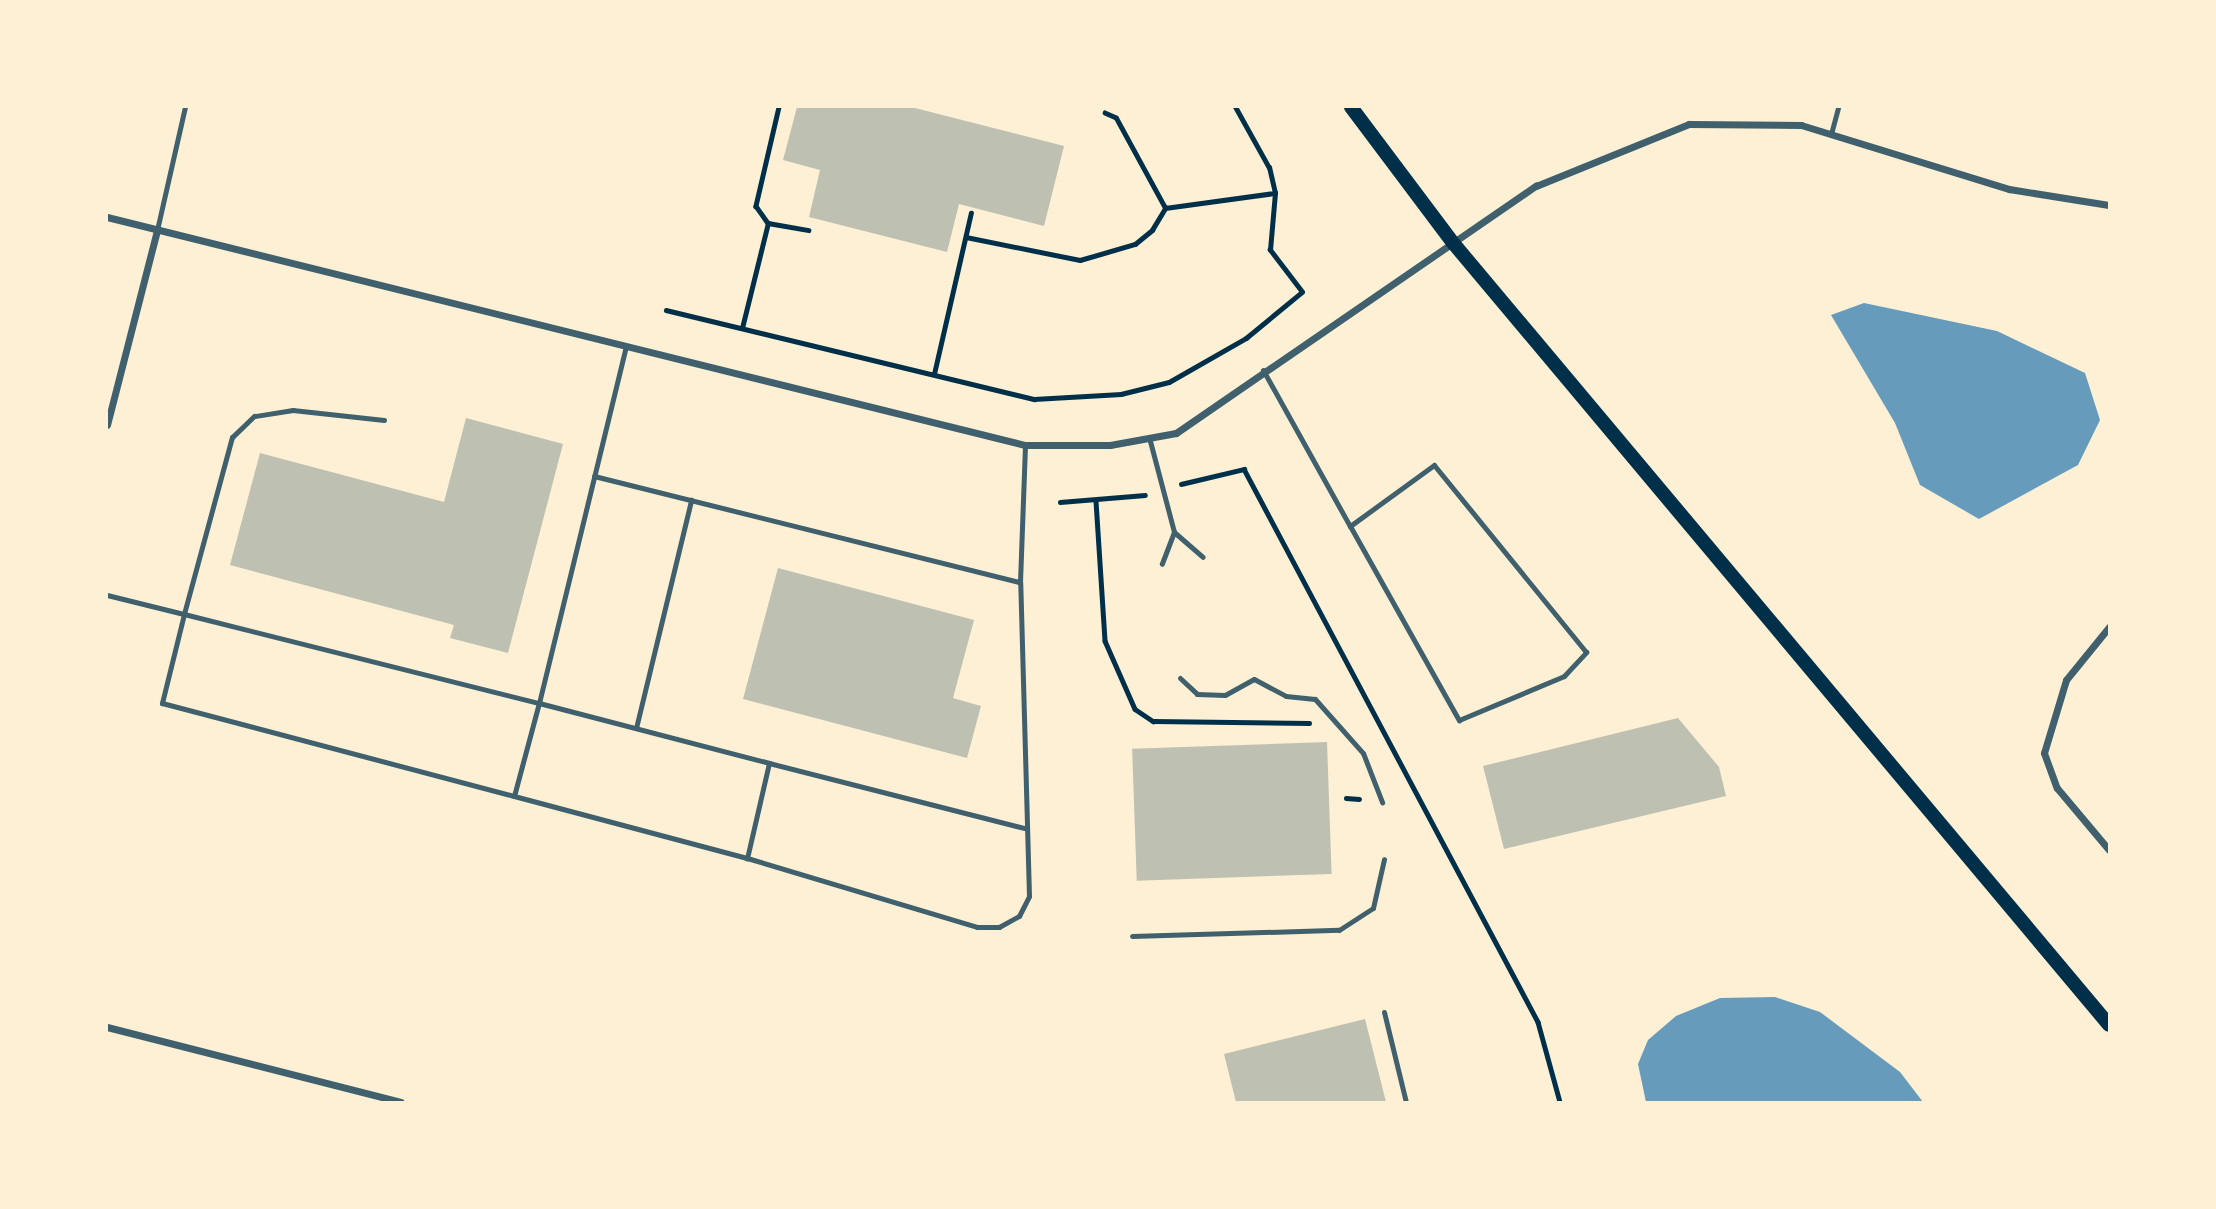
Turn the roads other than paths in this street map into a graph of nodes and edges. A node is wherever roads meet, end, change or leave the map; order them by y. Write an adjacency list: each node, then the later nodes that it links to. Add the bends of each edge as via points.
1 (185, 107): 7 (lane)
2 (1351, 107): 8 (main road)
3 (1838, 107): 4 (lane)
4 (1831, 134): 5 (street, via 2009,189); 8 (street, via 1801,125 1689,124 1536,186)
5 (2109, 205)
6 (107, 216): 7 (street)
7 (158, 230): 9 (street); 12 (street)
8 (1454, 244): 10 (street); 37 (main road)
9 (626, 345): 14 (street); 15 (lane)
10 (1264, 370): 13 (street, via 1176,433); 17 (lane)
11 (384, 420): 23 (lane, via 293,410 254,416 232,438)
12 (107, 425)
13 (1150, 441): 14 (street); 18 (lane)
14 (1025, 445): 21 (lane)
15 (594, 476): 16 (lane); 26 (lane)
16 (691, 500): 21 (lane); 27 (lane)
17 (1350, 526): 17 (lane, via 1459,720 1564,676 1586,652 1434,465)
18 (1174, 532): 19 (lane); 20 (lane)
19 (1203, 557)
20 (1162, 564)
21 (1020, 582): 31 (lane)
22 (107, 595): 23 (lane)
23 (184, 614): 26 (lane); 29 (lane, via 162,703)
24 (2109, 627): 32 (street, via 2066,680 2044,753 2057,788)
25 (1180, 678): 30 (lane, via 1197,694 1225,695 1254,679 1286,696 1315,699 1363,753)
26 (539, 703): 27 (lane); 29 (lane)
27 (636, 728): 28 (lane)
28 (769, 763): 31 (lane); 33 (lane)
29 (514, 796): 33 (lane)
30 (1381, 802)
31 (1027, 830): 33 (lane, via 1030,896 1019,916 999,927 977,927)
32 (2109, 850)
33 (747, 858)
34 (1384, 859): 35 (lane, via 1373,908 1339,930)
35 (1132, 936)
36 (1384, 1012): 40 (lane)
37 (2109, 1025)
38 (107, 1027): 39 (street)
39 (401, 1102)
40 (1406, 1102)

